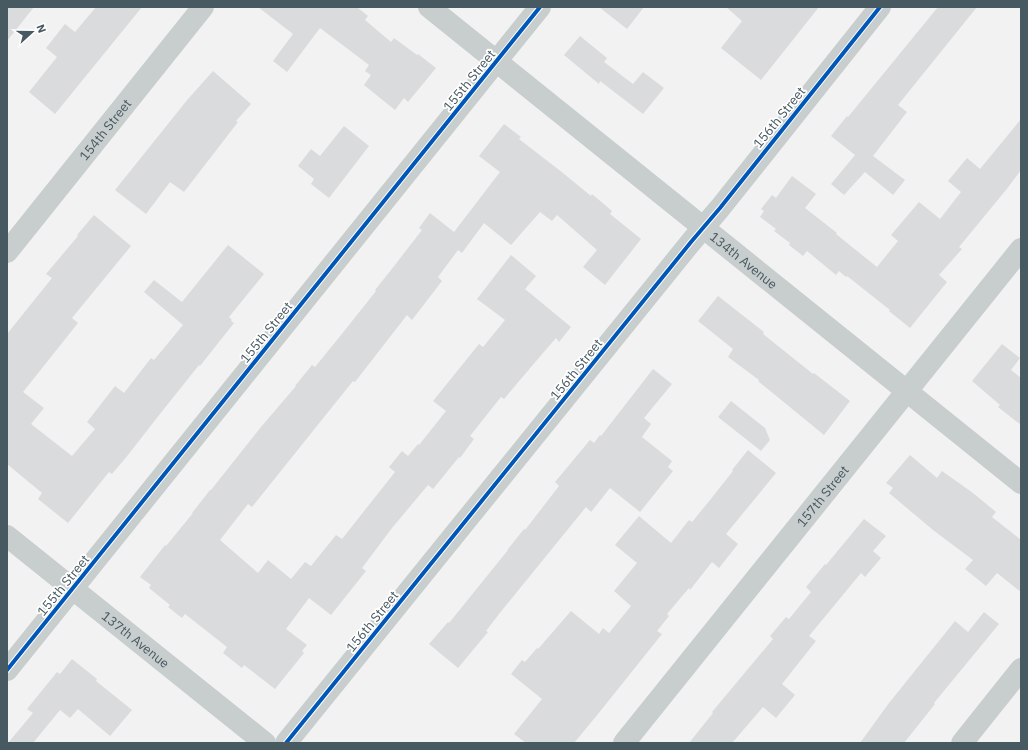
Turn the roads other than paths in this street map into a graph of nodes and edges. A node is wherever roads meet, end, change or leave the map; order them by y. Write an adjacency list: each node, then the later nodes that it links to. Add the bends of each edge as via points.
1 (203, 7): 8 (street, 154th Street)
2 (429, 7): 5 (street, 134th Avenue)
3 (540, 7): 5 (street, 155th Street)
4 (880, 7): 6 (street, 156th Street)
5 (496, 61): 6 (street, 134th Avenue); 12 (street, 155th Street)
6 (703, 227): 9 (street, 134th Avenue); 16 (street, 156th Street)
7 (1021, 250): 9 (street, 157th Street)
8 (7, 252)
9 (907, 391): 10 (street, 134th Avenue); 17 (street, 157th Street)
10 (1021, 483)
11 (7, 536): 12 (street, 137th Avenue)
12 (73, 589): 14 (street, 155th Street); 15 (street, 137th Avenue)
13 (1021, 669): 18 (street)
14 (7, 670)
15 (265, 743)
16 (286, 743)
17 (624, 743)
18 (962, 743)

